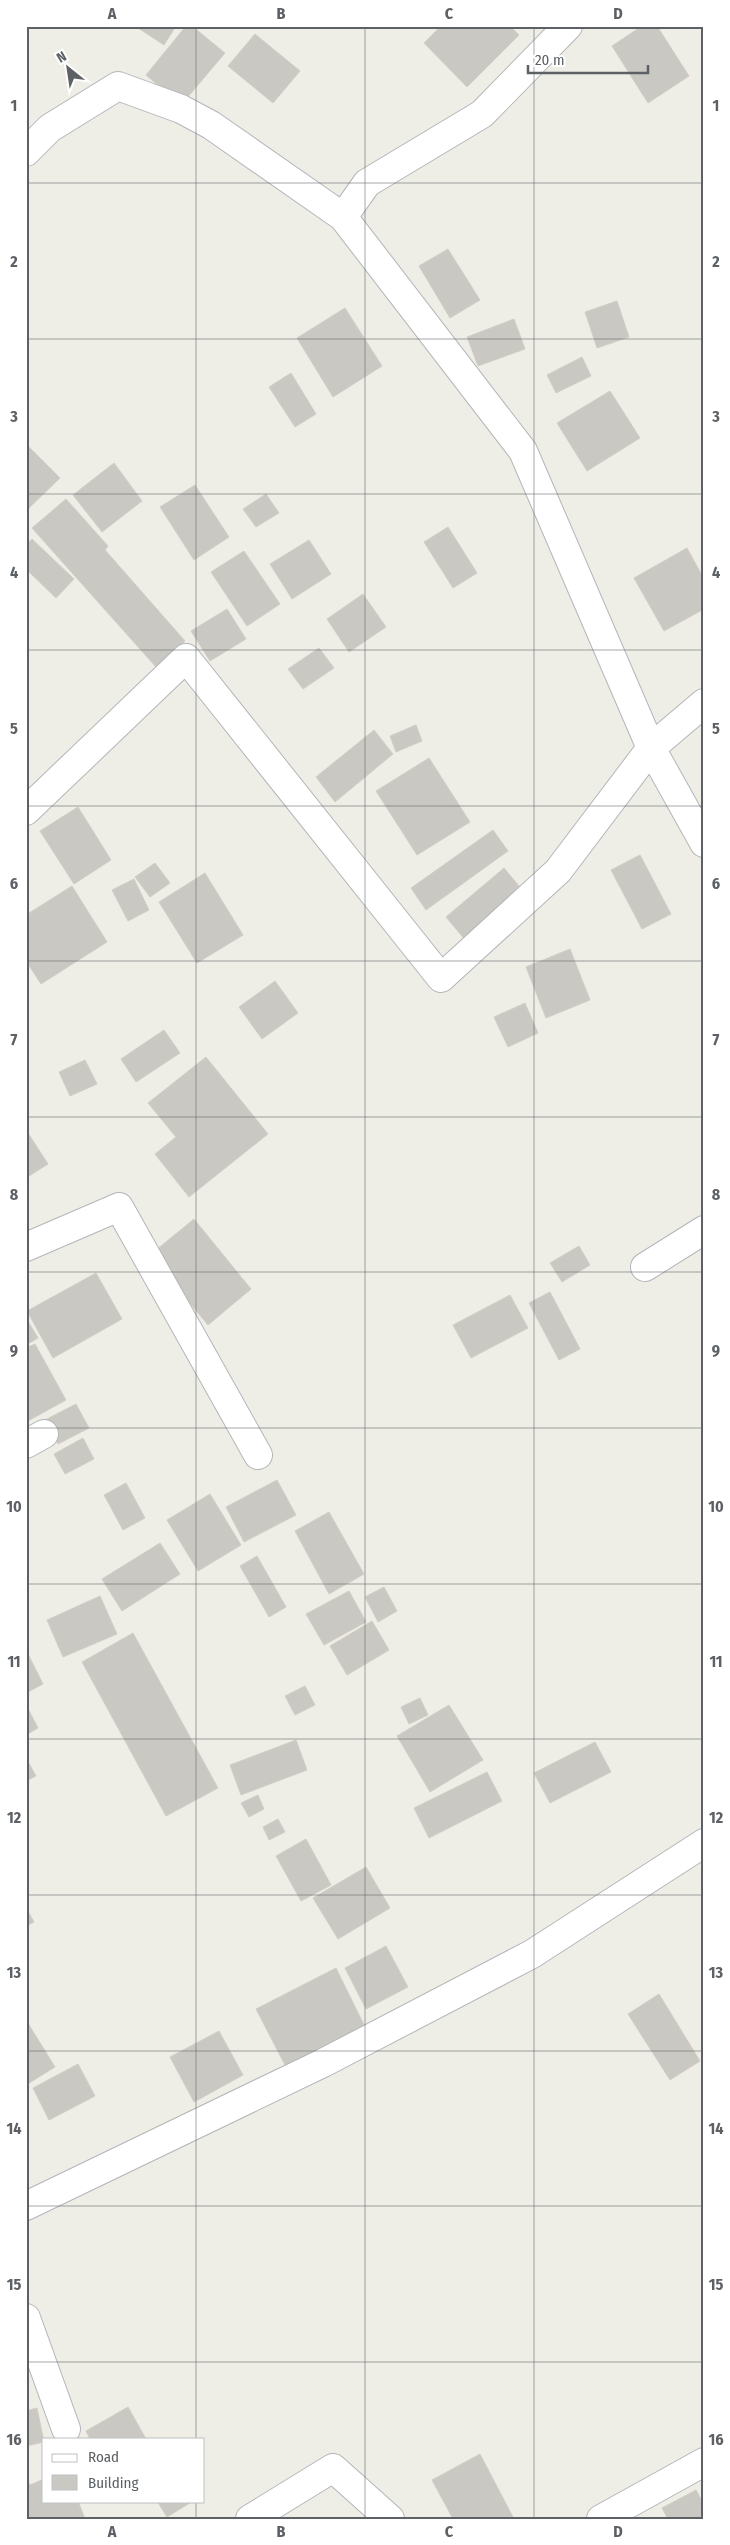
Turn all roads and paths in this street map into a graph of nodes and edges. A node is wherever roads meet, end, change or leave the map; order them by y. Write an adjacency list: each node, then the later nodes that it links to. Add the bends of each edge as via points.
1 (568, 26): 3 (street, via 482,114 367,183)
2 (26, 152): 3 (street, via 50,128 118,86 181,109 211,125)
3 (343, 217): 5 (street, via 523,451)
4 (704, 703): 5 (street)
5 (651, 748): 6 (street, via 558,871 441,978 186,658); 7 (street)
6 (26, 811)
7 (704, 843)
8 (704, 1230): 10 (street)
9 (26, 1247): 11 (street, via 119,1207)
10 (645, 1267)
11 (258, 1455)
12 (704, 1843): 13 (street, via 532,1954 323,2063)
13 (26, 2206)
14 (26, 2318): 15 (street)
15 (66, 2429)
16 (704, 2462): 19 (street)
17 (250, 2519): 18 (street, via 333,2468)
18 (390, 2519)
19 (601, 2519)

